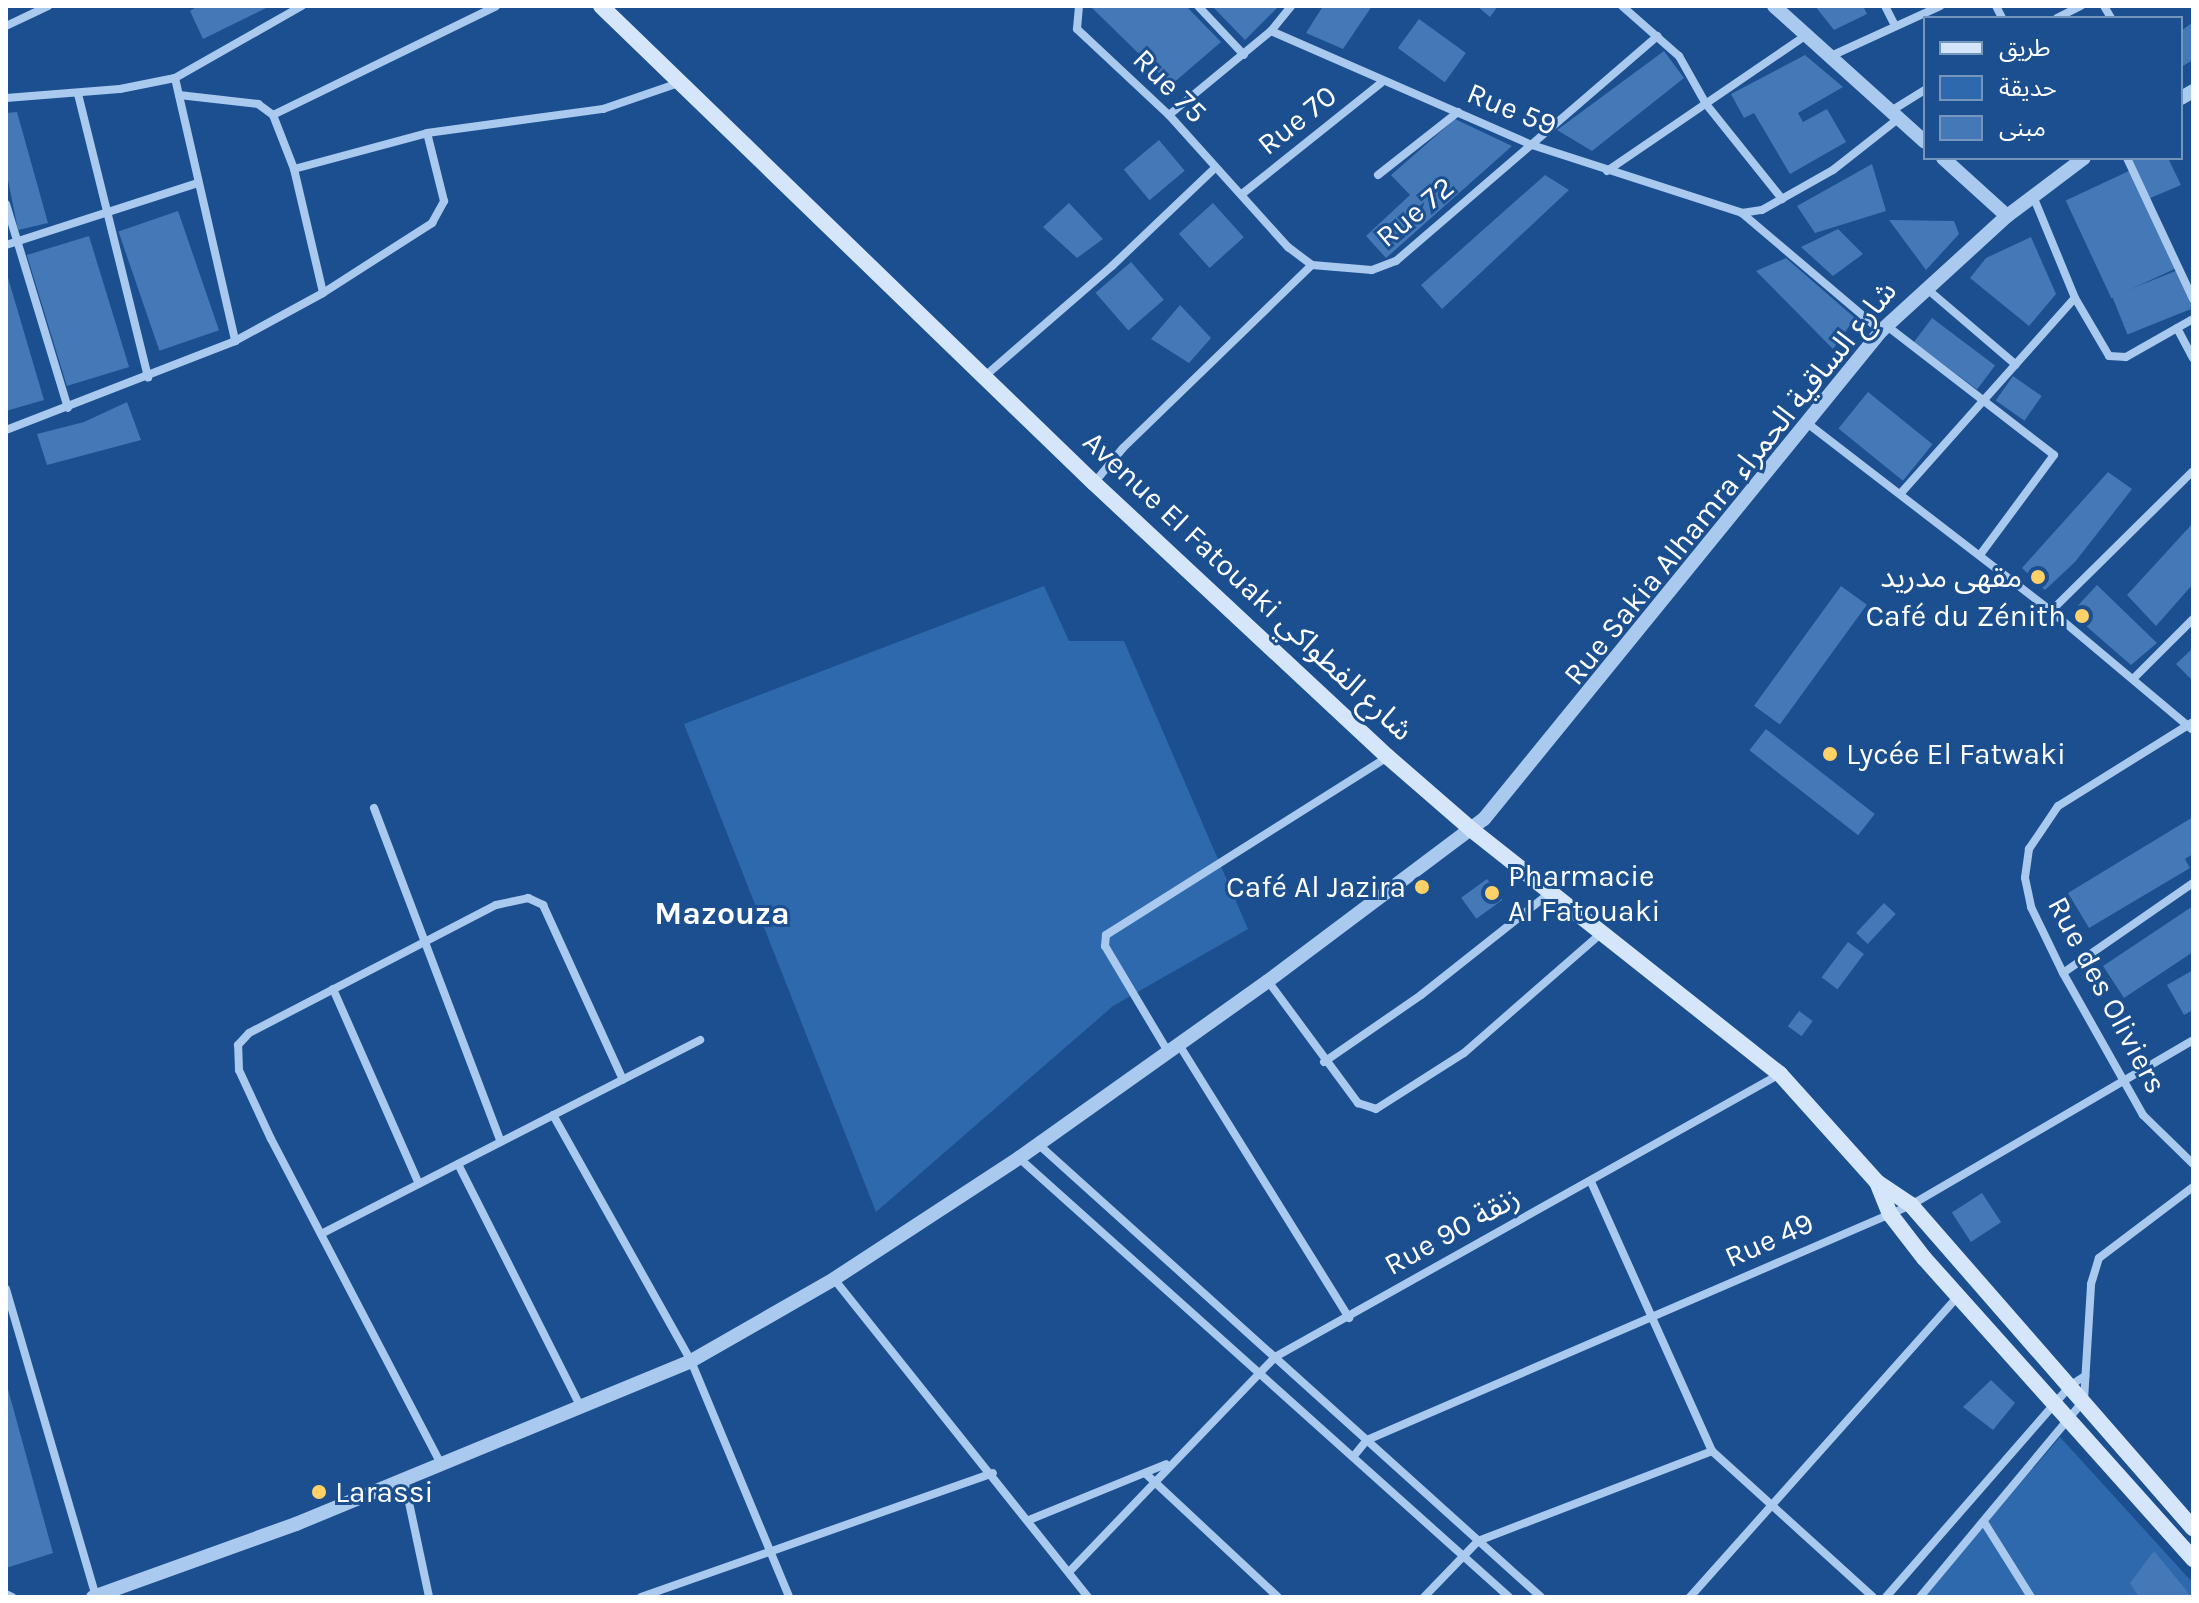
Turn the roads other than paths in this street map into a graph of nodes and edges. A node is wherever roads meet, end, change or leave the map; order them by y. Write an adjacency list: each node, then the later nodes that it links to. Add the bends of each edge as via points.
1 (48, 6): 14 (street)
2 (302, 6): 21 (street)
3 (496, 6): 31 (street)
4 (601, 6): 22 (main road, Avenue El Fatouaki شارع الفطواكي)
5 (1079, 6): 32 (street, Rue 75, via 1077,29)
6 (1198, 6): 19 (street)
7 (1291, 6): 16 (street)
8 (1885, 6): 15 (street)
9 (1940, 6): 15 (street)
10 (2081, 6): 13 (street)
11 (1626, 7): 18 (street)
12 (1777, 7): 17 (street)
13 (2061, 16)
14 (6, 26)
15 (1895, 26): 20 (street)
16 (1271, 31): 19 (street); 23 (street, Rue 59)
17 (1806, 35): 20 (street); 28 (street)
18 (1658, 36): 28 (street, via 1679,56); 35 (street, Rue 72)
19 (1244, 55): 32 (street)
20 (1831, 56): 30 (street)
21 (175, 78): 25 (street); 26 (street)
22 (679, 83): 33 (street, via 564,117); 64 (main road, Avenue El Fatouaki شارع الفطواكي)
23 (1381, 83): 29 (street, Rue 59); 44 (street, Rue 70)
24 (1923, 92): 30 (street)
25 (78, 94): 27 (street); 48 (street)
26 (179, 95): 31 (street, via 258,104); 43 (street)
27 (6, 98)
28 (1706, 104): 41 (street); 46 (street)
29 (1458, 112): 35 (street, Rue 59); 42 (street)
30 (1895, 114): 34 (street); 46 (street, via 1833,170)
31 (273, 115): 40 (street)
32 (1169, 115): 39 (street, Rue 75)
33 (427, 133): 40 (street); 55 (street, via 441,179 441,212)
34 (1923, 140)
35 (1532, 145): 41 (street, Rue 59); 53 (street, Rue 72, via 1384,269)
36 (1945, 160): 50 (street)
37 (2081, 160): 45 (street, Rue Sakia Alhamra شارع الساقية الحمراء)
38 (2128, 160): 57 (street)
39 (1215, 168): 44 (street, Rue 75); 64 (street)
40 (294, 169): 55 (street)
41 (1607, 171): 49 (street, Rue 59)
42 (1378, 175)
43 (198, 183): 48 (street); 61 (street)
44 (1242, 194): 53 (street, Rue 75, via 1288,247)
45 (2033, 196): 50 (street, Rue Sakia Alhamra شارع الساقية الحمراء); 56 (street)
46 (1782, 199): 49 (street)
47 (6, 204): 51 (street)
48 (111, 212): 51 (street); 65 (street)
49 (1742, 213): 59 (street)
50 (2007, 216): 54 (street, Rue Sakia Alhamra شارع الساقية الحمراء)
51 (18, 241): 52 (street); 67 (street)
52 (6, 245)
53 (1312, 265): 71 (street, via 1123,448)
54 (1925, 287): 59 (street, Rue Sakia Alhamra شارع الساقية الحمراء); 63 (street)
55 (323, 293): 61 (street)
56 (2075, 298): 60 (street, via 2109,356 2126,357); 63 (street)
57 (2193, 299)
58 (2193, 319): 60 (street)
59 (1884, 328): 66 (street); 68 (street, Rue Sakia Alhamra شارع الساقية الحمراء)
60 (2177, 328): 62 (street)
61 (235, 341): 65 (street)
62 (2193, 358)
63 (2016, 365): 66 (street)
64 (985, 376): 71 (main road, Avenue El Fatouaki شارع الفطواكي)
65 (148, 377): 67 (street)
66 (1983, 400): 72 (street); 73 (street, via 2054,455)
67 (68, 408): 69 (street)
68 (1807, 423): 72 (street); 80 (street, Rue Sakia Alhamra شارع الساقية الحمراء, via 1603,679)
69 (6, 430)
70 (2193, 471): 74 (street)
71 (1094, 483): 78 (main road, Avenue El Fatouaki شارع الفطواكي)
72 (1901, 493): 73 (street)
73 (1980, 555): 74 (street)
74 (2051, 611): 76 (street)
75 (2193, 619): 76 (street)
76 (2134, 678): 77 (street)
77 (2192, 726): 85 (street, Rue des Oliviers, via 2058,806 2029,849 2027,894)
78 (1388, 757): 80 (main road, Avenue El Fatouaki شارع الفطواكي); 90 (street, via 1106,935 1105,946)
79 (374, 808): 84 (street)
80 (1472, 830): 82 (main road, Avenue El Fatouaki شارع الفطواكي); 86 (street, Rue Sakia Alhamra شارع الساقية الحمراء)
81 (2193, 883): 85 (street)
82 (1552, 892): 83 (main road, Avenue El Fatouaki شارع الفطواكي); 91 (street, via 1421,995)
83 (1604, 931): 91 (street, via 1464,1053 1382,1108 1371,1110 1358,1103); 92 (main road, Avenue El Fatouaki شارع الفطواكي)
84 (424, 943): 87 (street); 93 (street, via 516,898 543,905); 96 (street)
85 (2063, 973): 94 (street, Rue des Oliviers)
86 (1268, 981): 90 (street, Rue Sakia Alhamra شارع الساقية الحمراء); 91 (street)
87 (333, 989): 102 (street); 107 (street, via 249,1033 235,1056)
88 (700, 1040): 93 (street)
89 (2193, 1040): 94 (street, Rue 49)
90 (1173, 1046): 97 (street, Rue Sakia Alhamra شارع الساقية الحمراء); 111 (street)
91 (1324, 1062)
92 (1780, 1074): 101 (main road, Avenue El Fatouaki شارع الفطواكي); 103 (street, Rue 90 زنقة)
93 (623, 1080): 95 (street)
94 (2125, 1082): 100 (street, Rue des Oliviers, via 2159,1136); 105 (street, Rue 49)
95 (553, 1115): 96 (street); 114 (street)
96 (501, 1142): 99 (street)
97 (1038, 1144): 98 (street, Rue Sakia Alhamra شارع الساقية الحمراء); 113 (street)
98 (1019, 1158): 108 (street, Rue Sakia Alhamra شارع الساقية الحمراء); 115 (street)
99 (458, 1164): 102 (street); 119 (street)
100 (2193, 1164)
101 (1877, 1182): 105 (main road, Avenue El Fatouaki شارع الفطواكي); 106 (main road, Avenue El Fatouaki شارع الفطواكي)
102 (419, 1184): 107 (street)
103 (1592, 1184): 111 (street, Rue 90 زنقة, via 1469,1245); 112 (street)
104 (2193, 1187): 116 (street, via 2095,1265)
105 (1911, 1205): 106 (street, Rue 49); 116 (main road, Avenue El Fatouaki شارع الفطواكي)
106 (1890, 1214): 110 (main road, Avenue El Fatouaki شارع الفطواكي); 112 (street, Rue 49)
107 (321, 1234): 125 (street)
108 (834, 1279): 114 (street, Rue Sakia Alhamra شارع الساقية الحمراء); 126 (street)
109 (6, 1289): 140 (street)
110 (1959, 1295): 118 (main road, Avenue El Fatouaki شارع الفطواكي); 130 (street)
111 (1349, 1318): 113 (street, Rue 90 زنقة)
112 (1651, 1318): 121 (street, Rue 49); 122 (street)
113 (1275, 1357): 115 (street, Rue 90 زنقة); 121 (street)
114 (691, 1361): 119 (street, Rue Sakia Alhamra شارع الساقية الحمراء); 135 (street)
115 (1259, 1372): 123 (street); 124 (street, Rue 90 زنقة)
116 (2078, 1380): 117 (main road, Avenue El Fatouaki شارع الفطواكي); 118 (street)
117 (2084, 1400): 120 (street); 133 (main road, Avenue El Fatouaki شارع الفطواكي)
118 (2055, 1404): 120 (main road, Avenue El Fatouaki شارع الفطواكي); 152 (street)
119 (581, 1407): 125 (street, Rue Sakia Alhamra شارع الساقية الحمراء)
120 (2070, 1421): 132 (street); 137 (main road, Avenue El Fatouaki شارع الفطواكي)
121 (1367, 1440): 123 (street, Rue 49); 134 (street)
122 (1712, 1451): 130 (street); 134 (street)
123 (1353, 1457): 136 (street)
124 (1171, 1462): 127 (street); 129 (street, Rue 90 زنقة)
125 (441, 1464): 128 (street, Rue Sakia Alhamra شارع الساقية الحمراء)
126 (993, 1473): 131 (street); 135 (street)
127 (1145, 1473): 129 (street); 131 (street)
128 (404, 1479): 140 (street, Rue Sakia Alhamra شارع الساقية الحمراء); 142 (street)
129 (1153, 1482): 138 (street, Rue 90 زنقة); 146 (street)
130 (1770, 1505): 150 (street); 151 (street)
131 (1029, 1520): 138 (street)
132 (1984, 1522): 153 (street); 154 (street)
133 (2193, 1528)
134 (1478, 1541): 136 (street); 149 (street)
135 (772, 1551): 143 (street); 144 (street)
136 (1461, 1555): 147 (street); 148 (street)
137 (2193, 1559)
138 (1069, 1572): 145 (street)
139 (6, 1594): 141 (street)
140 (95, 1596)
141 (12, 1597)
142 (429, 1597)
143 (641, 1597)
144 (789, 1597)
145 (1088, 1597)
146 (1278, 1597)
147 (1424, 1597)
148 (1509, 1597)
149 (1541, 1597)
150 (1690, 1597)
151 (1873, 1597)
152 (1886, 1597)
153 (1920, 1597)
154 (2031, 1597)

